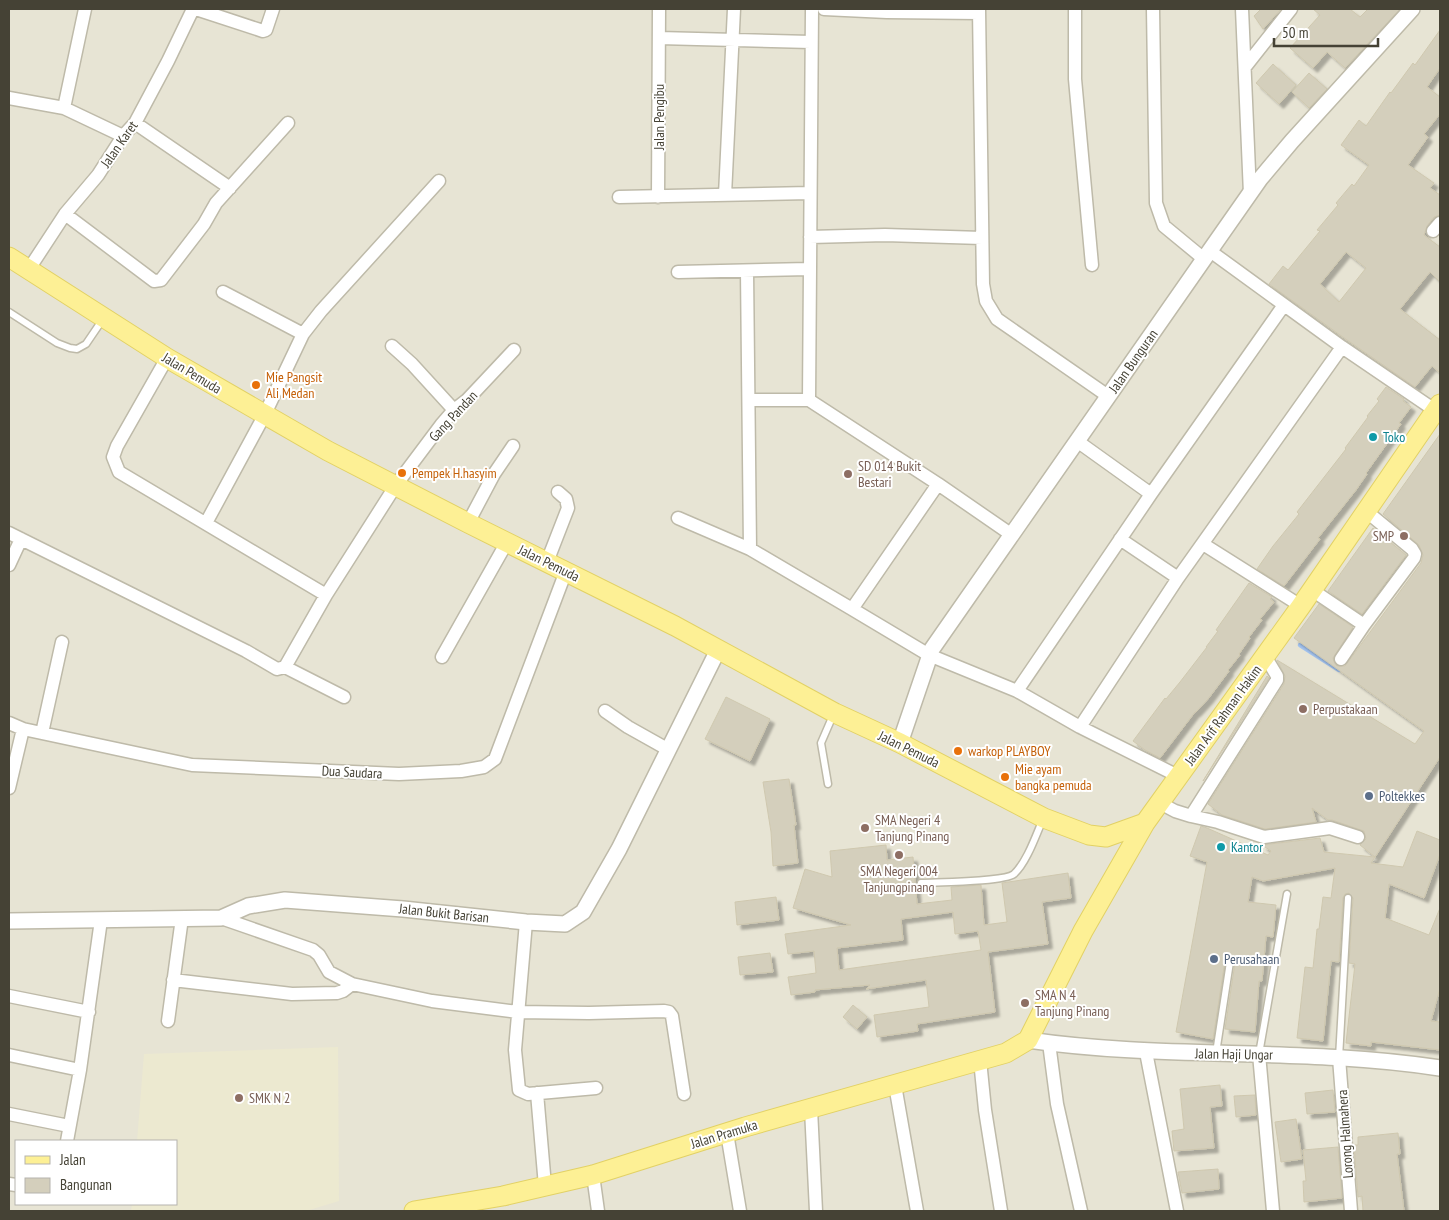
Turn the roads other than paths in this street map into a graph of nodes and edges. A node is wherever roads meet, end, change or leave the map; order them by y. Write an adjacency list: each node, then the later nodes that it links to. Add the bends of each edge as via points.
1 (85, 9): 19 (street)
2 (195, 9): 3 (street, via 263,32); 20 (street, Jalan Karet)
3 (273, 9)
4 (659, 9): 14 (street, Jalan Pengibu)
5 (734, 9): 15 (street)
6 (812, 9): 16 (street)
7 (824, 9): 13 (street)
8 (1074, 9): 35 (street, via 1075,79)
9 (1153, 9): 33 (street, via 1156,203 1164,226)
10 (1242, 9): 17 (street)
11 (1291, 9): 17 (street)
12 (1412, 9): 26 (street, Jalan Bunguran, via 1292,141)
13 (979, 11): 32 (street)
14 (659, 38): 15 (street); 29 (street, Jalan Pengibu)
15 (733, 39): 16 (street); 27 (street)
16 (811, 42): 25 (street)
17 (1245, 67): 26 (street)
18 (9, 98): 19 (street)
19 (64, 108): 22 (street)
20 (135, 123): 22 (street, Jalan Karet); 24 (street)
21 (288, 123): 24 (street)
22 (123, 136): 30 (street, Jalan Karet, via 98,175)
23 (438, 181): 44 (street)
24 (230, 188): 30 (street, via 161,280 154,281)
25 (810, 193): 27 (street); 31 (street)
26 (1250, 194): 33 (street, Jalan Bunguran)
27 (725, 195): 29 (street)
28 (619, 197): 29 (street)
29 (658, 197)
30 (65, 214): 36 (street, Jalan Karet)
31 (810, 236): 32 (street); 37 (street)
32 (982, 238): 49 (street, via 983,284 986,300 997,319)
33 (1207, 255): 41 (street); 49 (street, Jalan Bunguran)
34 (9, 256): 36 (main road, Jalan Pemuda)
35 (1092, 265)
36 (29, 269): 43 (main road, Jalan Pemuda)
37 (809, 269): 38 (street); 51 (street)
38 (747, 271): 39 (street); 50 (street)
39 (678, 272)
40 (223, 292): 44 (street)
41 (1284, 304): 46 (street); 60 (street)
42 (9, 312): 43 (lane, via 57,343 77,349 86,344)
43 (103, 318): 48 (main road, Jalan Pemuda)
44 (304, 334): 54 (street)
45 (392, 346): 52 (street)
46 (1342, 347): 53 (street); 70 (street)
47 (514, 350): 52 (street, Gang Pandan, via 468,400)
48 (167, 358): 54 (main road, Jalan Pemuda); 63 (street, via 113,457 118,472)
49 (1108, 396): 55 (street, Jalan Bunguran)
50 (749, 400): 51 (street); 71 (street)
51 (809, 400): 57 (street)
52 (454, 410): 58 (street, Gang Pandan)
53 (1439, 410): 61 (main road, Jalan Arif Rahman Hakim)
54 (264, 416): 58 (main road, Jalan Pemuda); 63 (street)
55 (1077, 441): 60 (street); 66 (street, Jalan Bunguran)
56 (513, 446): 64 (street)
57 (938, 484): 66 (street); 79 (street)
58 (396, 485): 64 (main road, Jalan Pemuda); 77 (street, Gang Pandan)
59 (558, 492): 72 (street, via 566,499 568,508)
60 (1150, 494): 68 (street)
61 (1366, 511): 76 (main road, Jalan Arif Rahman Hakim); 80 (street, via 1412,549 1414,558)
62 (678, 518): 71 (street)
63 (206, 523): 77 (street)
64 (468, 523): 69 (main road, Jalan Pemuda)
65 (9, 533): 67 (street)
66 (1012, 535): 83 (street, Jalan Bunguran)
67 (21, 539): 73 (street); 87 (street, via 276,669)
68 (1120, 539): 75 (street); 88 (street)
69 (507, 542): 72 (main road, Jalan Pemuda); 85 (street)
70 (1203, 544): 75 (street); 78 (street)
71 (750, 549): 79 (street)
72 (547, 562): 74 (main road, Jalan Pemuda)
73 (9, 565)
74 (566, 571): 82 (main road, Jalan Pemuda); 95 (street, Dua Saudara, via 495,759 484,767 399,774 192,765)
75 (1178, 578): 93 (street)
76 (1312, 590): 78 (main road, Jalan Arif Rahman Hakim); 80 (street)
77 (326, 595): 87 (street, Gang Pandan)
78 (1301, 606): 84 (main road, Jalan Arif Rahman Hakim)
79 (852, 609): 83 (street)
80 (1364, 625): 86 (street)
81 (62, 642): 95 (street)
82 (718, 650): 91 (main road, Jalan Pemuda); 97 (street, Jalan Bukit Barisan)
83 (929, 655): 88 (street); 96 (street, Jalan Bunguran)
84 (1265, 656): 98 (main road, Jalan Arif Rahman Hakim); 102 (street, via 1277,680)
85 (442, 657)
86 (1341, 659)
87 (285, 667): 89 (street)
88 (1017, 692): 93 (street)
89 (344, 698)
90 (605, 710): 97 (street)
91 (834, 713): 96 (main road, Jalan Pemuda); 99 (lane, via 821,743)
92 (9, 724): 94 (street, Dua Saudara)
93 (1080, 728): 98 (street)
94 (23, 729): 95 (street, Dua Saudara); 100 (street)
95 (42, 733)
96 (900, 744): 103 (main road, Jalan Pemuda)
97 (669, 750): 115 (street, Jalan Bukit Barisan, via 583,912 565,924)
98 (1178, 776): 101 (main road, Jalan Arif Rahman Hakim)
99 (828, 784)
100 (9, 788)
101 (1160, 803): 102 (street); 104 (main road, Jalan Arif Rahman Hakim)
102 (1191, 816): 106 (street, via 1264,837 1330,828)
103 (1044, 818): 105 (main road, Jalan Pemuda, via 1089,835); 108 (lane, via 1021,866 1012,876)
104 (1145, 823): 105 (main road); 107 (main road, Jalan Arif Rahman Hakim)
105 (1106, 837): 107 (main road)
106 (1358, 837)
107 (1125, 860): 123 (main road, Jalan Arif Rahman Hakim, via 1083,931)
108 (921, 883)
109 (1287, 894): 127 (lane)
110 (1348, 898): 129 (lane)
111 (182, 918): 112 (street, Jalan Bukit Barisan); 113 (street, Jalan Bukit Barisan); 117 (street)
112 (221, 918): 115 (street, Jalan Bukit Barisan, via 248,906 285,900); 118 (street, via 313,950 329,972)
113 (101, 920): 114 (street, Jalan Bukit Barisan); 120 (street)
114 (9, 921)
115 (526, 922): 121 (street)
116 (1230, 962): 126 (lane)
117 (173, 980): 118 (street, via 292,994 337,993); 122 (street)
118 (352, 984): 121 (street, via 432,1001)
119 (9, 996): 120 (street)
120 (89, 1012): 132 (street)
121 (518, 1012): 135 (street, via 515,1050 519,1090 528,1094); 136 (street, via 669,1012)
122 (168, 1021)
123 (1028, 1040): 124 (street, Jalan Haji Ungar); 130 (main road, Jalan Pramuka, via 1006,1053)
124 (1049, 1043): 125 (street, Jalan Haji Ungar); 150 (street, via 1057,1104)
125 (1146, 1052): 126 (street, Jalan Haji Ungar); 151 (street)
126 (1216, 1054): 127 (street, Jalan Haji Ungar)
127 (1259, 1054): 129 (street, Jalan Haji Ungar); 152 (street)
128 (9, 1055): 132 (street)
129 (1339, 1058): 131 (street, Jalan Haji Ungar); 153 (street, Lorong Halmahera)
130 (980, 1060): 133 (main road, Jalan Pramuka); 149 (street)
131 (1440, 1068)
132 (80, 1070): 139 (street)
133 (895, 1085): 137 (main road, Jalan Pramuka); 148 (street)
134 (596, 1088): 135 (street)
135 (538, 1093): 143 (street)
136 (684, 1094)
137 (811, 1109): 140 (main road, Jalan Pramuka); 147 (street)
138 (9, 1114): 139 (street)
139 (69, 1126): 141 (street)
140 (727, 1133): 142 (main road, Jalan Pramuka); 146 (street)
141 (66, 1140)
142 (593, 1175): 143 (main road, Jalan Pramuka); 145 (street)
143 (545, 1186): 144 (main road, Jalan Pramuka)
144 (414, 1211)
145 (598, 1211)
146 (740, 1211)
147 (816, 1211)
148 (917, 1211)
149 (1001, 1211)
150 (1081, 1211)
151 (1177, 1211)
152 (1273, 1211)
153 (1351, 1211)

